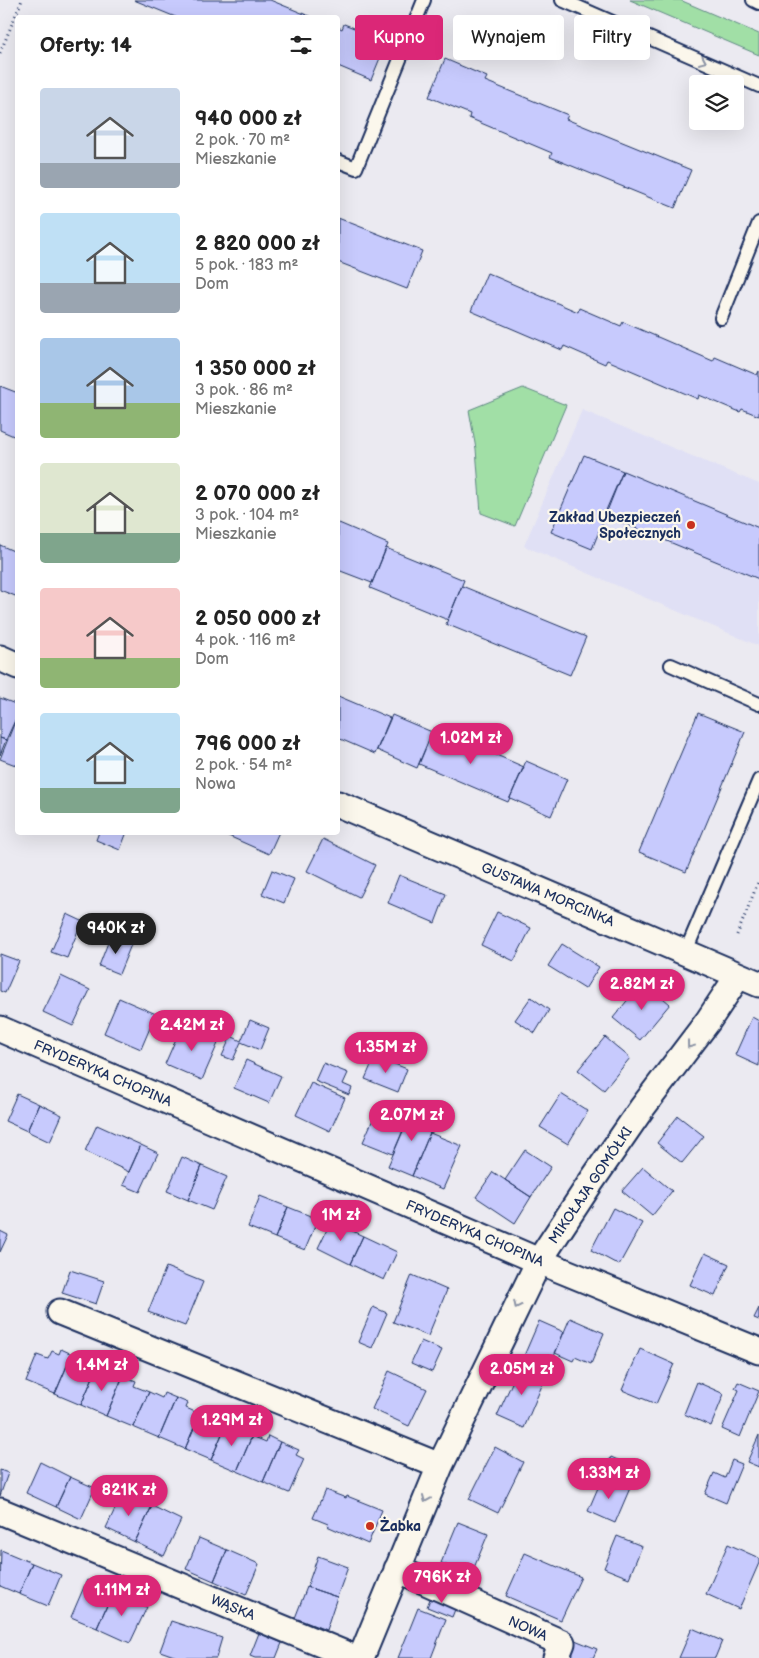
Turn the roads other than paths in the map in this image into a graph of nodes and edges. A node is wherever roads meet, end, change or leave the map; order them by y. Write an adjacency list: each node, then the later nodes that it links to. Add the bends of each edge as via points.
1 (424, 0): 6 (lane, via 356,168)
2 (562, 0): 5 (lane, one-way to 5)
3 (753, 0): 4 (lane)
4 (759, 3)
5 (759, 86)
6 (340, 162)
7 (759, 223): 8 (lane)
8 (721, 318)
9 (0, 658): 10 (street)
10 (15, 665)
11 (671, 665): 12 (lane)
12 (759, 704)
13 (759, 780): 15 (lane)
14 (340, 805): 15 (street, GUSTAWA MORCINKA)
15 (684, 953): 16 (street, GUSTAWA MORCINKA)
16 (748, 980): 18 (street, MIKOŁAJA GOMÓŁKI, one-way to 18, via 708,1021 642,1108)
17 (0, 1029): 18 (street, FRYDERYKA CHOPINA)
18 (539, 1261): 20 (street, FRYDERYKA CHOPINA); 21 (street, MIKOŁAJA GOMÓŁKI, one-way to 21)
19 (60, 1312): 21 (street)
20 (759, 1351)
21 (440, 1466): 23 (street, MIKOŁAJA GOMÓŁKI, one-way to 23)
22 (0, 1511): 24 (street, WĄSKA)
23 (397, 1569): 25 (street, MIKOŁAJA GOMÓŁKI); 26 (street, NOWA, via 562,1643)
24 (355, 1658)
25 (361, 1658)
26 (556, 1658)

